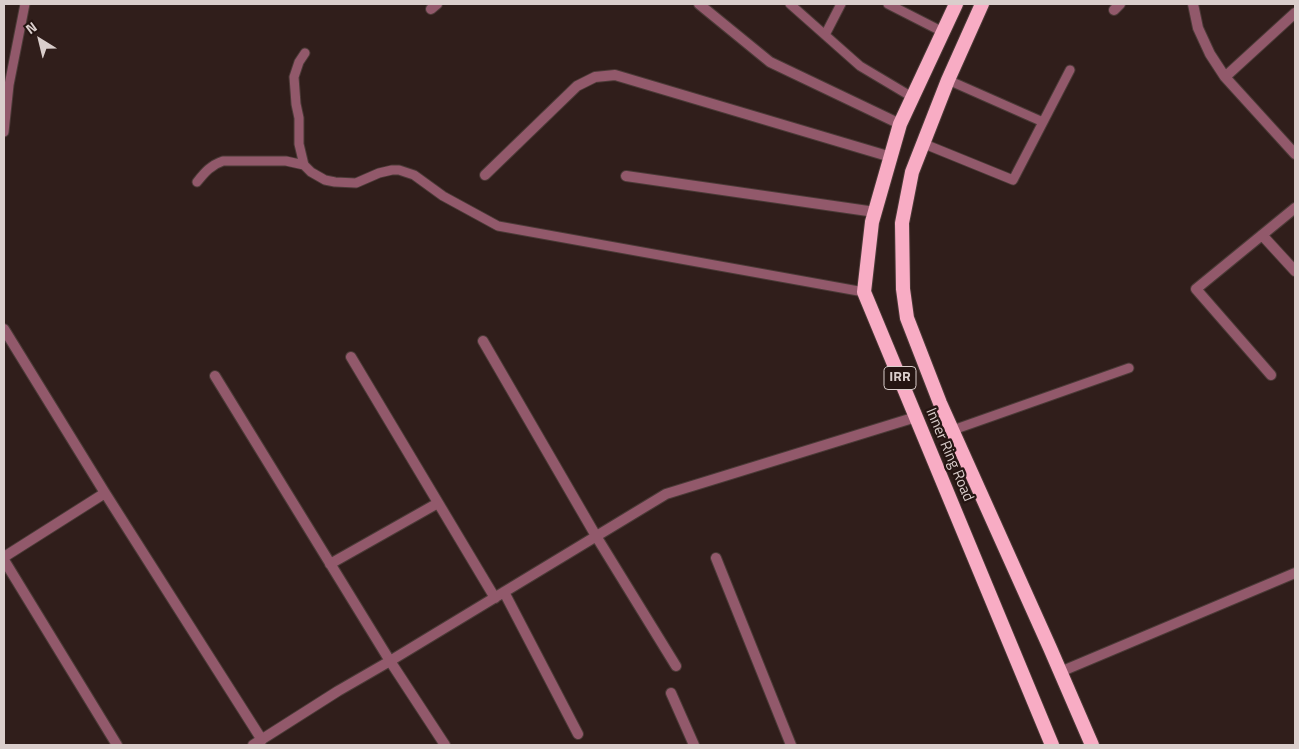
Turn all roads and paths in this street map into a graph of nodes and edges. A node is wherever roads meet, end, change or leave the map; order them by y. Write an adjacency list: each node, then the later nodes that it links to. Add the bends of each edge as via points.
1 (26, 4): 19 (lane, via 9,85)
2 (700, 4): 18 (street, via 770,62)
3 (790, 4): 11 (lane)
4 (841, 4): 11 (lane)
5 (888, 4): 10 (lane)
6 (956, 4): 10 (highway, Inner Ring Road / IRR)
7 (982, 4): 15 (highway, Inner Ring Road / IRR)
8 (1193, 4): 14 (street, via 1198,28)
9 (1295, 13): 14 (street)
10 (943, 32): 16 (highway, Inner Ring Road / IRR)
11 (825, 34): 16 (lane, via 860,66)
12 (305, 53): 23 (lane, via 294,77 299,144)
13 (1070, 70): 17 (lane)
14 (1225, 77): 21 (street)
15 (948, 80): 17 (lane); 20 (highway, Inner Ring Road / IRR)
16 (912, 97): 18 (highway, Inner Ring Road / IRR)
17 (1043, 122): 20 (lane, via 1013,180)
18 (900, 124): 22 (highway, Inner Ring Road / IRR)
19 (4, 132)
20 (922, 143): 39 (highway, Inner Ring Road / IRR, via 912,172 902,223 903,289 915,340)
21 (1295, 154)
22 (890, 157): 24 (street, via 615,75 595,77 577,86); 28 (highway, Inner Ring Road / IRR)
23 (304, 165): 26 (lane, via 286,161 223,161 215,163); 31 (lane, via 325,180 335,182 356,183 380,173 399,170 414,175 443,196 498,226)
24 (485, 175)
25 (626, 176): 28 (street)
26 (197, 182)
27 (1295, 208): 29 (street)
28 (875, 212): 31 (highway, Inner Ring Road / IRR)
29 (1262, 235): 30 (street); 36 (street, via 1196,289)
30 (1295, 271)
31 (864, 292): 38 (highway, Inner Ring Road / IRR)
32 (4, 329): 40 (street)
33 (482, 341): 42 (street)
34 (351, 357): 41 (street)
35 (1129, 368): 39 (lane)
36 (1271, 375)
37 (215, 376): 45 (street)
38 (916, 418): 42 (street, via 666,494); 58 (highway, Inner Ring Road / IRR)
39 (953, 430): 50 (highway, Inner Ring Road / IRR)
40 (105, 493): 43 (street); 53 (street)
41 (438, 503): 45 (street); 47 (street)
42 (596, 536): 47 (street); 49 (street)
43 (5, 554): 54 (street)
44 (716, 558): 57 (street)
45 (330, 564): 48 (street)
46 (1295, 573): 50 (street)
47 (499, 595): 48 (street); 52 (street)
48 (390, 661): 53 (street); 55 (street)
49 (676, 666)
50 (1060, 672): 59 (highway, Inner Ring Road / IRR)
51 (671, 693): 56 (street)
52 (578, 734)
53 (257, 744)
54 (116, 745)
55 (445, 745)
56 (694, 745)
57 (791, 745)
58 (1052, 745)
59 (1092, 745)

